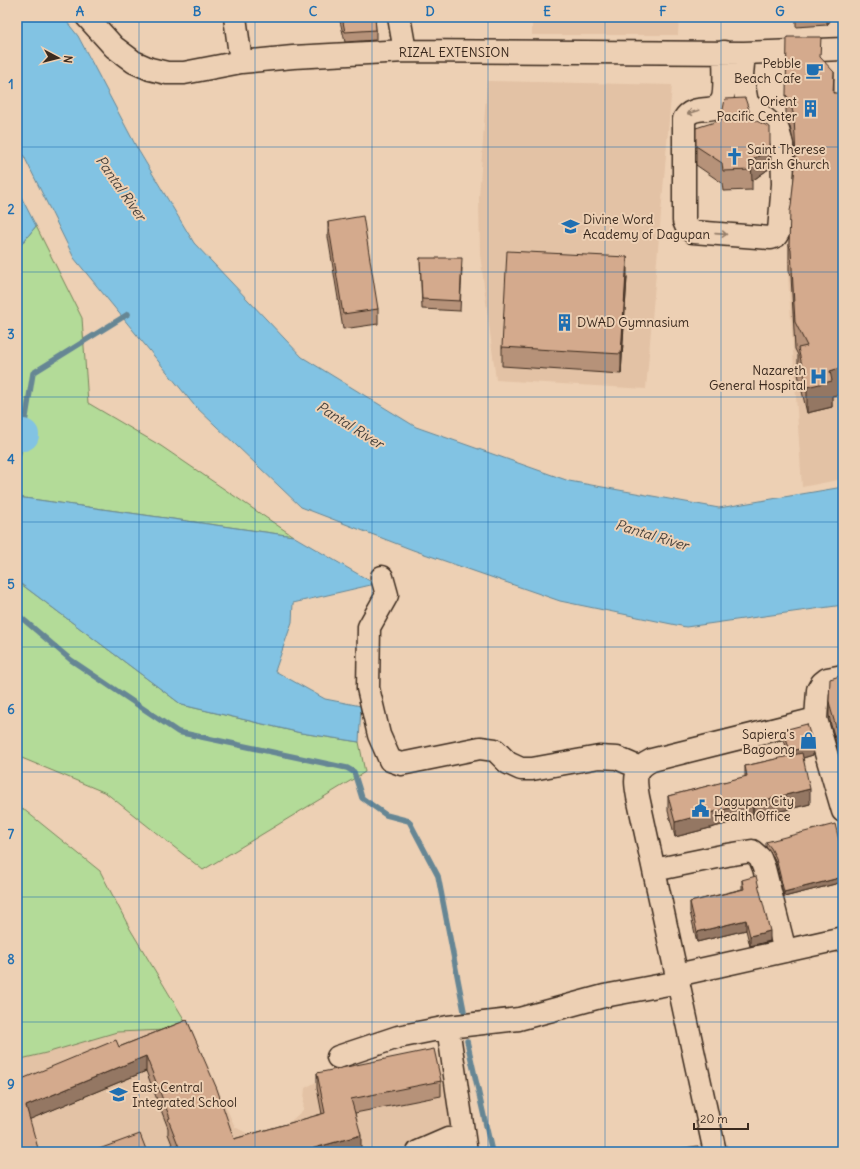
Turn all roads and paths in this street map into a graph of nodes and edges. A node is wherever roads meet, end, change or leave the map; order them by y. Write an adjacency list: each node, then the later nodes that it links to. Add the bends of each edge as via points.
1 (87, 17): 7 (street, RIZAL EXTENSION, via 114,47 134,62 150,69 184,73)
2 (236, 17): 7 (street)
3 (399, 17): 5 (street)
4 (843, 49): 6 (street, RIZAL EXTENSION)
5 (405, 51): 6 (street, RIZAL EXTENSION); 7 (street, RIZAL EXTENSION, via 294,56)
6 (734, 53): 6 (street, one-way to 6, via 722,101 716,108 692,111 684,119 684,221 687,228 693,232 771,238 779,231 783,184 782,144 778,130 747,103 742,75)
7 (241, 62)
8 (382, 577): 11 (street, via 387,594 369,627 368,688 378,735 390,760 401,764 480,748 496,750 508,763 521,770 599,757 617,758)
9 (843, 676): 10 (street, via 827,679 822,683 818,690)
10 (816, 719): 11 (street, via 652,760); 12 (street)
11 (640, 768): 13 (street, via 636,775 636,785)
12 (843, 811)
13 (654, 870): 15 (street, via 752,851 760,858 764,868); 16 (street)
14 (843, 938): 15 (street)
15 (785, 950): 16 (street)
16 (678, 979): 17 (street, via 519,1019); 21 (street)
17 (448, 1027): 18 (street, via 398,1037); 19 (street)
18 (338, 1057)
19 (465, 1145): 20 (street, via 448,1138)
20 (418, 1152)
21 (715, 1152)

